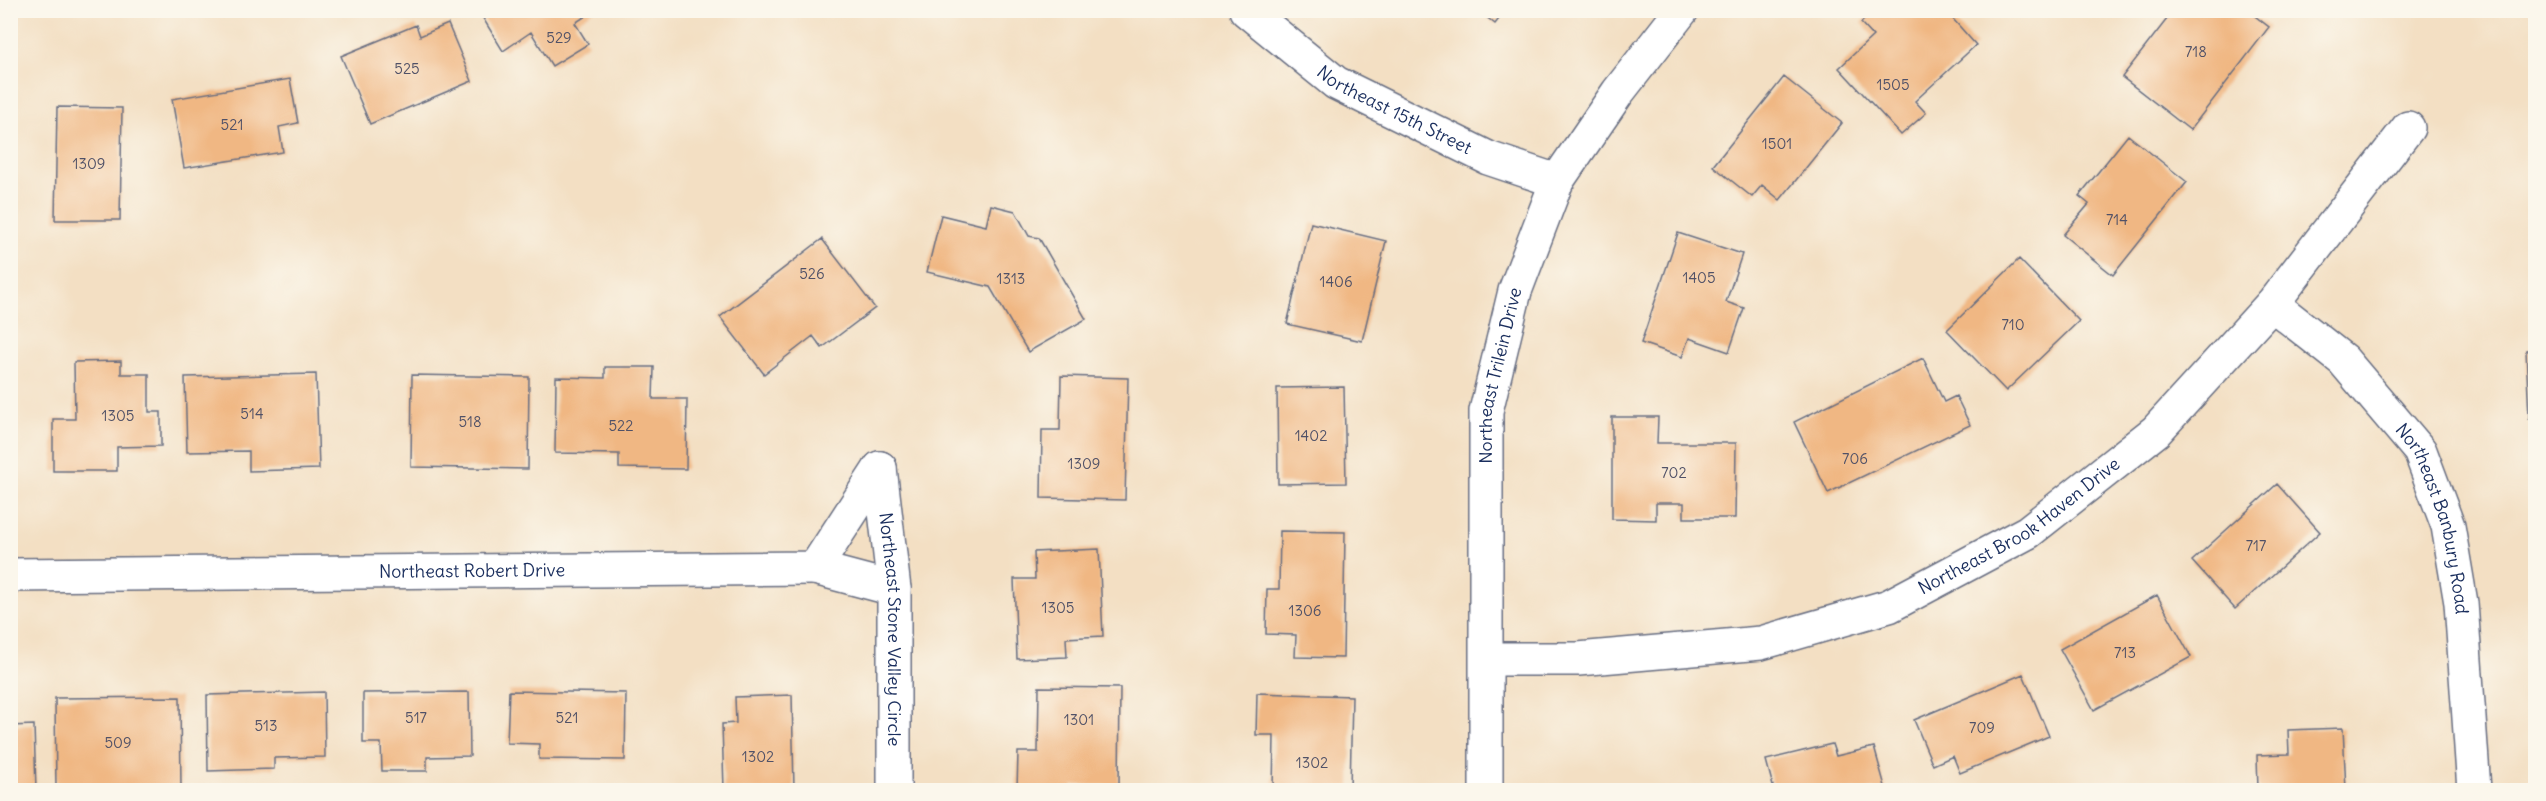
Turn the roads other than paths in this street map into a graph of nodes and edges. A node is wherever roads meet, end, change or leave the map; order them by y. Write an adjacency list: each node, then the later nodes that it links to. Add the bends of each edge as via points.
1 (1246, 10): 4 (street, Northeast 15th Street, via 1336,83 1488,158)
2 (1682, 10): 4 (street, Northeast Trilein Drive, via 1618,92)
3 (2408, 128): 5 (street, Northeast Brook Haven Drive)
4 (1557, 181): 9 (street, Northeast Trilein Drive, via 1515,291 1486,411)
5 (2272, 304): 9 (street, Northeast Brook Haven Drive, via 2156,431 2065,503 2028,532 1889,606 1761,643 1578,659); 12 (street, Northeast Banbury Road, via 2343,360 2420,451 2448,526 2461,603)
6 (815, 568): 7 (street, Northeast Robert Drive); 8 (street, Northeast Robert Drive); 8 (street, Northeast Stone Valley Circle, via 880,468)
7 (10, 575)
8 (894, 589): 10 (street, Northeast Stone Valley Circle)
9 (1487, 659): 11 (street, Northeast Trilein Drive)
10 (894, 790)
11 (1486, 790)
12 (2474, 790)

